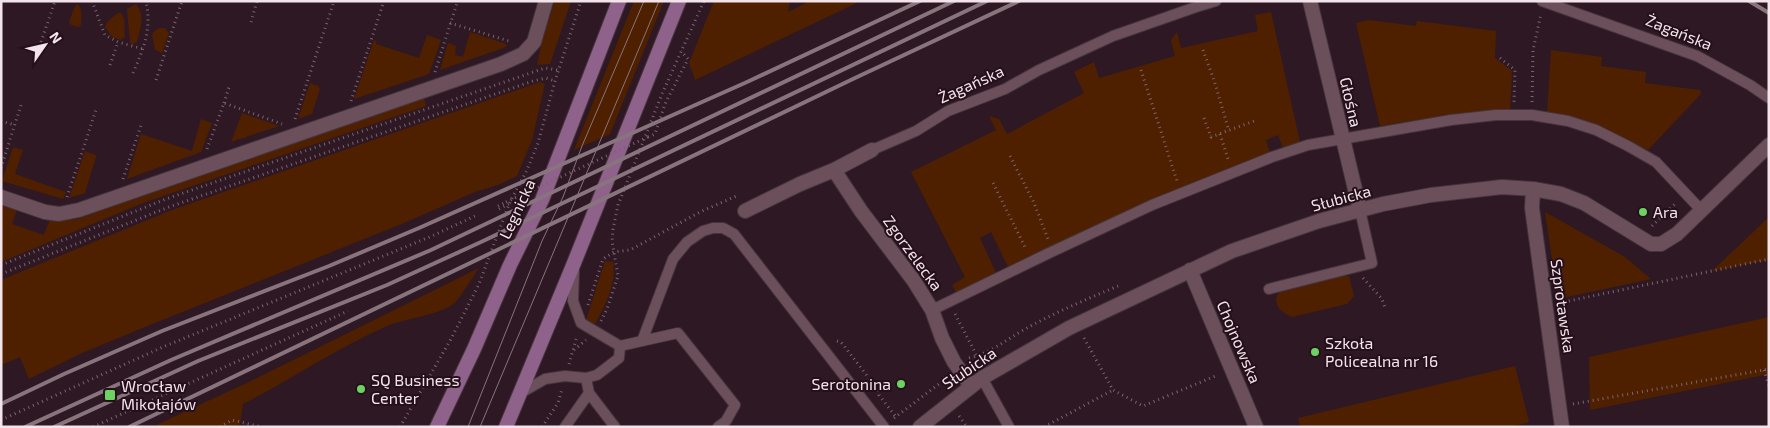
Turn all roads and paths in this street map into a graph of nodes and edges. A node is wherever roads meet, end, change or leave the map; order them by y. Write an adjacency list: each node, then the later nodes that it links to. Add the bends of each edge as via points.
1 (55, 1): 19 (path)
2 (92, 1): 20 (path, via 106,35)
3 (146, 1): 22 (path, via 150,16)
4 (182, 1): 31 (path)
5 (257, 1): 17 (path)
6 (334, 1): 45 (path)
7 (384, 1): 36 (path)
8 (546, 1): 63 (street, via 534,42 523,54 501,64 79,210 59,214 45,212)
9 (581, 1): 27 (path)
10 (619, 1): 113 (main road, Legnicka, via 542,200)
11 (679, 1): 76 (main road)
12 (704, 1): 24 (path)
13 (1216, 1): 52 (lane, Żagańska, via 1114,36)
14 (1310, 1): 50 (street, Głośna)
15 (1543, 1): 34 (lane, Żagańska, via 1697,56); 40 (path, via 1533,50)
16 (457, 3): 18 (path)
17 (251, 22)
18 (450, 24): 21 (path); 30 (path)
19 (41, 42)
20 (118, 42): 22 (path); 26 (path)
21 (518, 44)
22 (143, 49): 29 (path)
23 (1202, 50): 48 (path)
24 (681, 51): 65 (path, bridge, via 688,59 665,104 655,134); 73 (path, via 618,205 613,229)
25 (1500, 58): 39 (path, via 1515,70)
26 (110, 65)
27 (558, 70): 32 (path); 77 (path, via 545,68 519,76 166,199)
28 (1141, 70): 61 (path)
29 (134, 73)
30 (434, 75)
31 (156, 80)
32 (554, 81): 65 (path, via 538,143); 79 (path, via 546,78 533,81 346,145 169,207)
33 (230, 84): 35 (path)
34 (1769, 98)
35 (224, 103): 47 (path); 53 (path)
36 (350, 104)
37 (21, 105): 46 (path)
38 (97, 108): 64 (path)
39 (1514, 115): 40 (lane); 50 (lane, via 1451,120)
40 (1532, 115): 62 (lane, via 1596,130 1628,146 1656,162)
41 (1204, 118): 49 (path, via 1211,137)
42 (1, 121): 46 (path)
43 (1254, 121): 48 (path)
44 (142, 122): 58 (path)
45 (295, 122)
46 (15, 125): 55 (path)
47 (285, 126)
48 (1229, 131): 49 (path)
49 (1220, 134): 57 (path)
50 (1342, 139): 57 (lane, via 1308,145); 67 (street, Głośna)
51 (1769, 145): 69 (street, Słubicka)
52 (872, 150): 56 (street, Żagańska)
53 (206, 154)
54 (1010, 156): 72 (path)
55 (1, 168)
56 (834, 170): 68 (street, Żagańska); 83 (street, Zgorzelecka)
57 (1233, 173): 61 (lane)
58 (124, 182)
59 (993, 183): 75 (path)
60 (1534, 189): 67 (street, Słubicka, via 1502,187 1431,194); 69 (street, Słubicka, via 1584,203 1651,244 1669,240); 125 (street, Szprotawska, via 1532,208)
61 (1181, 193): 72 (lane)
62 (1685, 193): 69 (lane); 71 (path)
63 (1, 197)
64 (66, 202)
65 (508, 203): 66 (path); 112 (path, via 479,284)
66 (498, 208)
67 (1360, 210): 78 (street, Słubicka, via 1249,244); 80 (lane, via 1372,262)
68 (745, 211)
69 (1702, 211)
70 (475, 216): 108 (path, via 163,347)
71 (1653, 226)
72 (1053, 251): 75 (lane)
73 (614, 252): 85 (path, via 603,260); 86 (path, via 618,276)
74 (1769, 258): 82 (path)
75 (1032, 261): 81 (lane)
76 (574, 263): 85 (lane, via 573,301); 103 (main road)
77 (1, 265)
78 (1190, 270): 99 (street, Słubicka, via 1069,328); 124 (street, Chojnowska)
79 (1, 274)
80 (1269, 289)
81 (949, 302): 83 (lane); 92 (path)
82 (1556, 304)
83 (932, 310): 99 (street, Zgorzelecka, via 954,362)
84 (348, 311): 109 (path)
85 (581, 323): 86 (lane); 91 (path)
86 (595, 331): 90 (lane); 91 (path)
87 (1084, 338): 101 (path)
88 (642, 341): 90 (lane); 118 (lane, via 678,333 735,405 726,421); 119 (lane, via 674,259 686,242 703,231 723,228 734,234)
89 (837, 341): 107 (path, via 841,342)
90 (620, 346): 97 (lane, via 619,358 597,375)
91 (574, 350): 93 (path)
92 (977, 356)
93 (567, 368)
94 (1767, 370): 100 (path); 104 (path)
95 (949, 372): 105 (path, via 943,381)
96 (1221, 373): 101 (path, via 1143,406)
97 (586, 378): 102 (lane); 103 (lane, via 565,376 545,379)
98 (563, 382): 115 (path, via 558,403)
99 (977, 382): 120 (street, Słubicka); 122 (lane)
100 (1769, 386)
101 (1112, 390): 123 (path)
102 (589, 393): 116 (lane); 117 (lane)
103 (518, 395): 114 (main road)
104 (1570, 404)
105 (904, 411)
106 (958, 415): 121 (path)
107 (896, 417)
108 (1, 420)
109 (93, 427)
110 (220, 427): 111 (path, via 232,420)
111 (262, 427)
112 (400, 427)
113 (437, 427)
114 (506, 427)
115 (542, 427)
116 (565, 427)
117 (615, 427)
118 (718, 427)
119 (884, 427)
120 (920, 427)
121 (967, 427)
122 (1010, 427)
123 (1044, 427)
124 (1256, 427)
125 (1562, 427)

